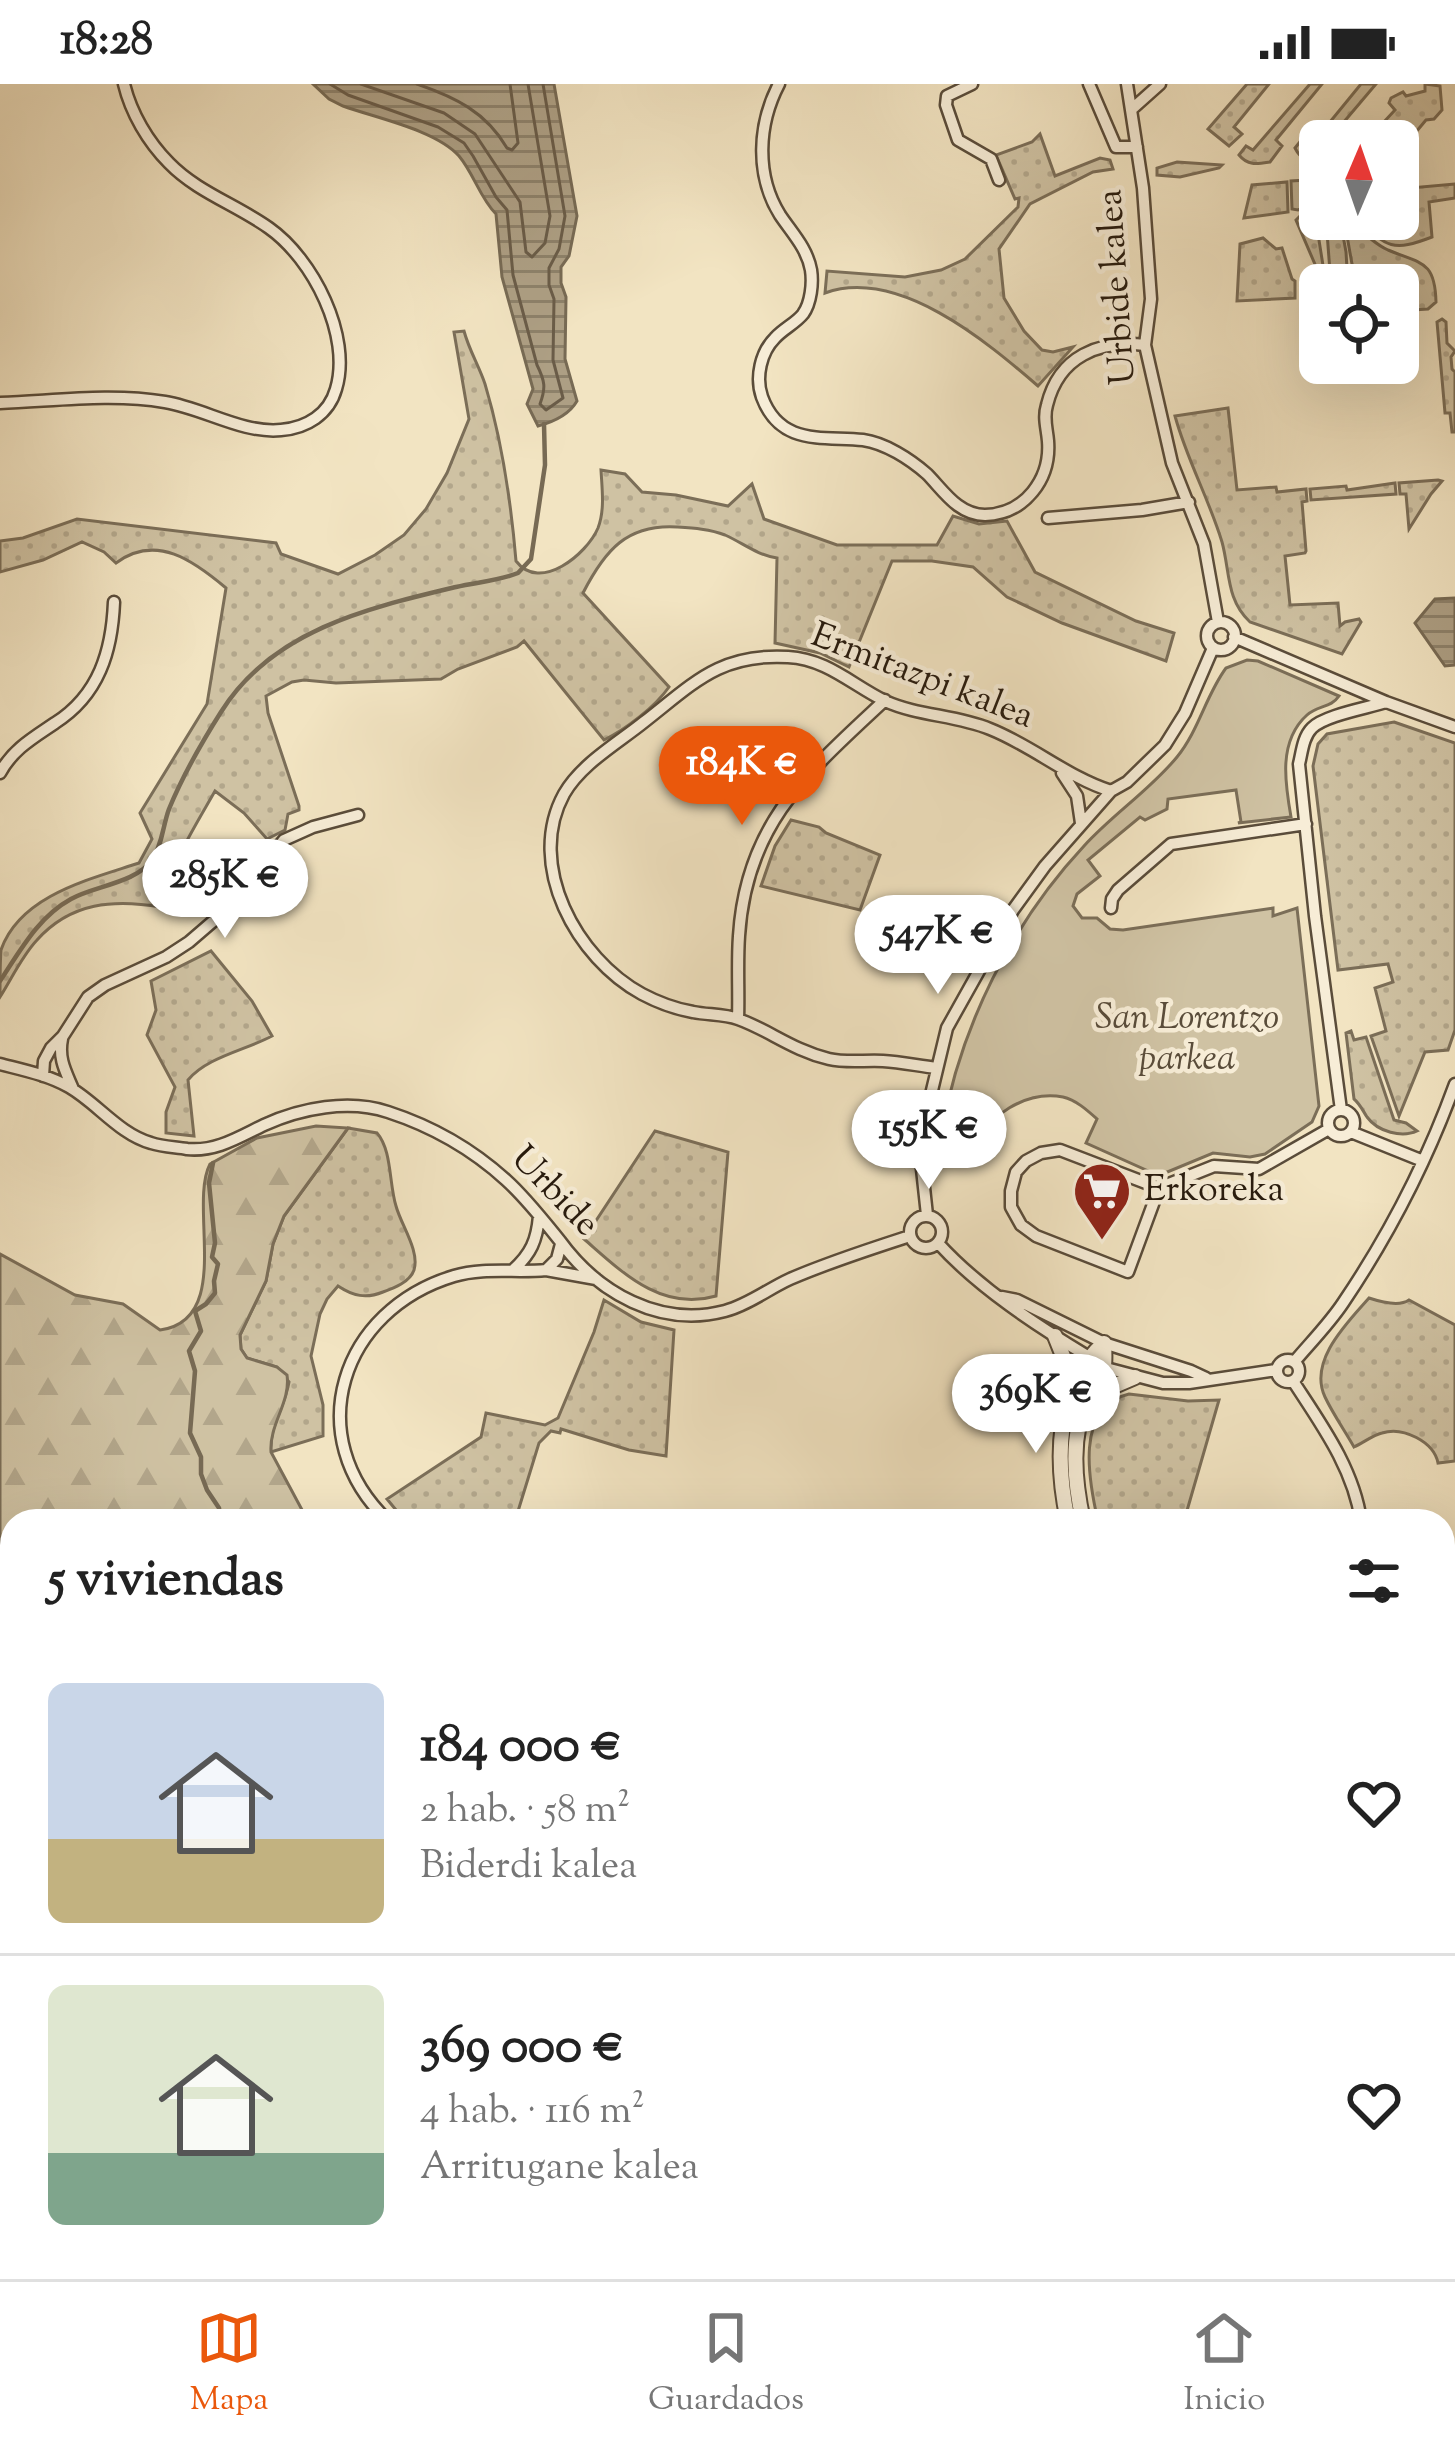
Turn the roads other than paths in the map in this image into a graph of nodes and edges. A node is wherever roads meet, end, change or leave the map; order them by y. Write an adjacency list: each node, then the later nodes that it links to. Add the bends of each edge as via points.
1 (124, 84): 11 (street, via 155,148 175,169 274,231 300,259 337,331 332,400 312,422 280,430 148,400)
2 (779, 84): 10 (street, via 767,110 764,166 778,212 808,257 812,285 805,313 762,357 763,399 782,427 883,446 957,505 997,512 1028,499 1040,483 1046,406 1070,364 1091,349)
3 (973, 84): 9 (street, via 947,96 946,105 958,140 991,159)
4 (1089, 84): 8 (street, via 1116,147)
5 (1126, 84): 7 (street, Urbide kalea)
6 (1160, 84): 7 (street)
7 (1132, 109): 8 (street, Urbide kalea)
8 (1137, 147): 10 (street, Urbide kalea, via 1151,299)
9 (999, 180)
10 (1145, 345): 12 (street, Urbide kalea)
11 (0, 403)
12 (1189, 502): 13 (street); 15 (street, Urbide kalea)
13 (1048, 518)
14 (115, 602): 22 (street, via 106,663 94,683 78,705 8,757)
15 (1218, 622): 16 (street, via 1230,625); 17 (street, via 1207,636)
16 (1234, 637): 17 (street, via 1227,648); 19 (street)
17 (1214, 647): 24 (street, via 1166,745)
18 (885, 700): 21 (street, Ermitazpi kalea, via 991,729); 31 (street, via 805,776 764,835 739,934); 31 (street, Ermitazpi kalea, via 842,673 794,657 726,663 586,767 564,794 554,824 554,880 588,949 644,995)
19 (1387, 702): 20 (street); 29 (street, via 1310,729 1299,764)
20 (1455, 727)
21 (1056, 766): 23 (street, Ermitazpi kalea); 25 (street, Ermitazpi kalea)
22 (0, 773)
23 (1092, 785): 24 (street, Ermitazpi kalea); 26 (street)
24 (1111, 791): 26 (street)
25 (1076, 796): 26 (street); 28 (street, Ermitazpi kalea)
26 (1097, 806): 28 (street)
27 (358, 815): 32 (street, via 284,840 225,911 178,950 88,997)
28 (1081, 823): 34 (street, via 1012,910 947,1028)
29 (1306, 824): 30 (street, via 1171,844 1118,890); 39 (street)
30 (1112, 908)
31 (739, 1019): 34 (street, Ermitazpi kalea, via 834,1061)
32 (55, 1056): 35 (street); 36 (street); 38 (street)
33 (0, 1064): 35 (street)
34 (937, 1068): 45 (street, via 922,1169)
35 (19, 1069): 36 (street, Urbide)
36 (43, 1076): 38 (street, Urbide)
37 (1455, 1084): 42 (street)
38 (74, 1089): 44 (street, Urbide, via 148,1143 195,1150 319,1108 385,1110 472,1153)
39 (1341, 1110): 40 (street, via 1329,1117); 41 (street, via 1352,1116)
40 (1329, 1130): 41 (street, via 1339,1137); 43 (street, via 1258,1169 1214,1166)
41 (1351, 1132): 42 (street)
42 (1423, 1161): 57 (street, via 1340,1307)
43 (1160, 1188): 43 (street, via 1060,1150 1016,1172 1011,1208 1036,1236 1128,1272)
44 (539, 1216): 48 (street, Urbide); 49 (street)
45 (927, 1216): 46 (street, via 913,1222); 47 (street, via 940,1223)
46 (910, 1236): 47 (street, via 920,1247); 52 (street, Urbide, via 728,1311 700,1315 636,1306)
47 (938, 1243): 53 (street)
48 (562, 1244): 49 (street); 51 (street); 52 (street, Urbide)
49 (528, 1256): 50 (street)
50 (513, 1270): 51 (street); 65 (street, via 456,1276 417,1293 378,1320 352,1355 340,1423 360,1486)
51 (546, 1270): 52 (street)
52 (598, 1280)
53 (1002, 1297): 54 (street); 55 (street)
54 (1054, 1336): 56 (street); 63 (street)
55 (1104, 1342): 56 (street); 58 (street); 61 (street)
56 (1089, 1357): 58 (street); 63 (street)
57 (1294, 1361): 59 (street); 62 (street)
58 (1106, 1368): 60 (street); 64 (street)
59 (1276, 1370): 61 (street); 62 (street)
60 (1135, 1378): 61 (street); 64 (street, via 1107,1389)
61 (1206, 1378)
62 (1293, 1381): 68 (street, via 1334,1444)
63 (1070, 1392): 66 (street, via 1060,1442)
64 (1083, 1416): 67 (street, via 1075,1444)
65 (378, 1509)
66 (1066, 1509)
67 (1080, 1509)
68 (1358, 1509)

